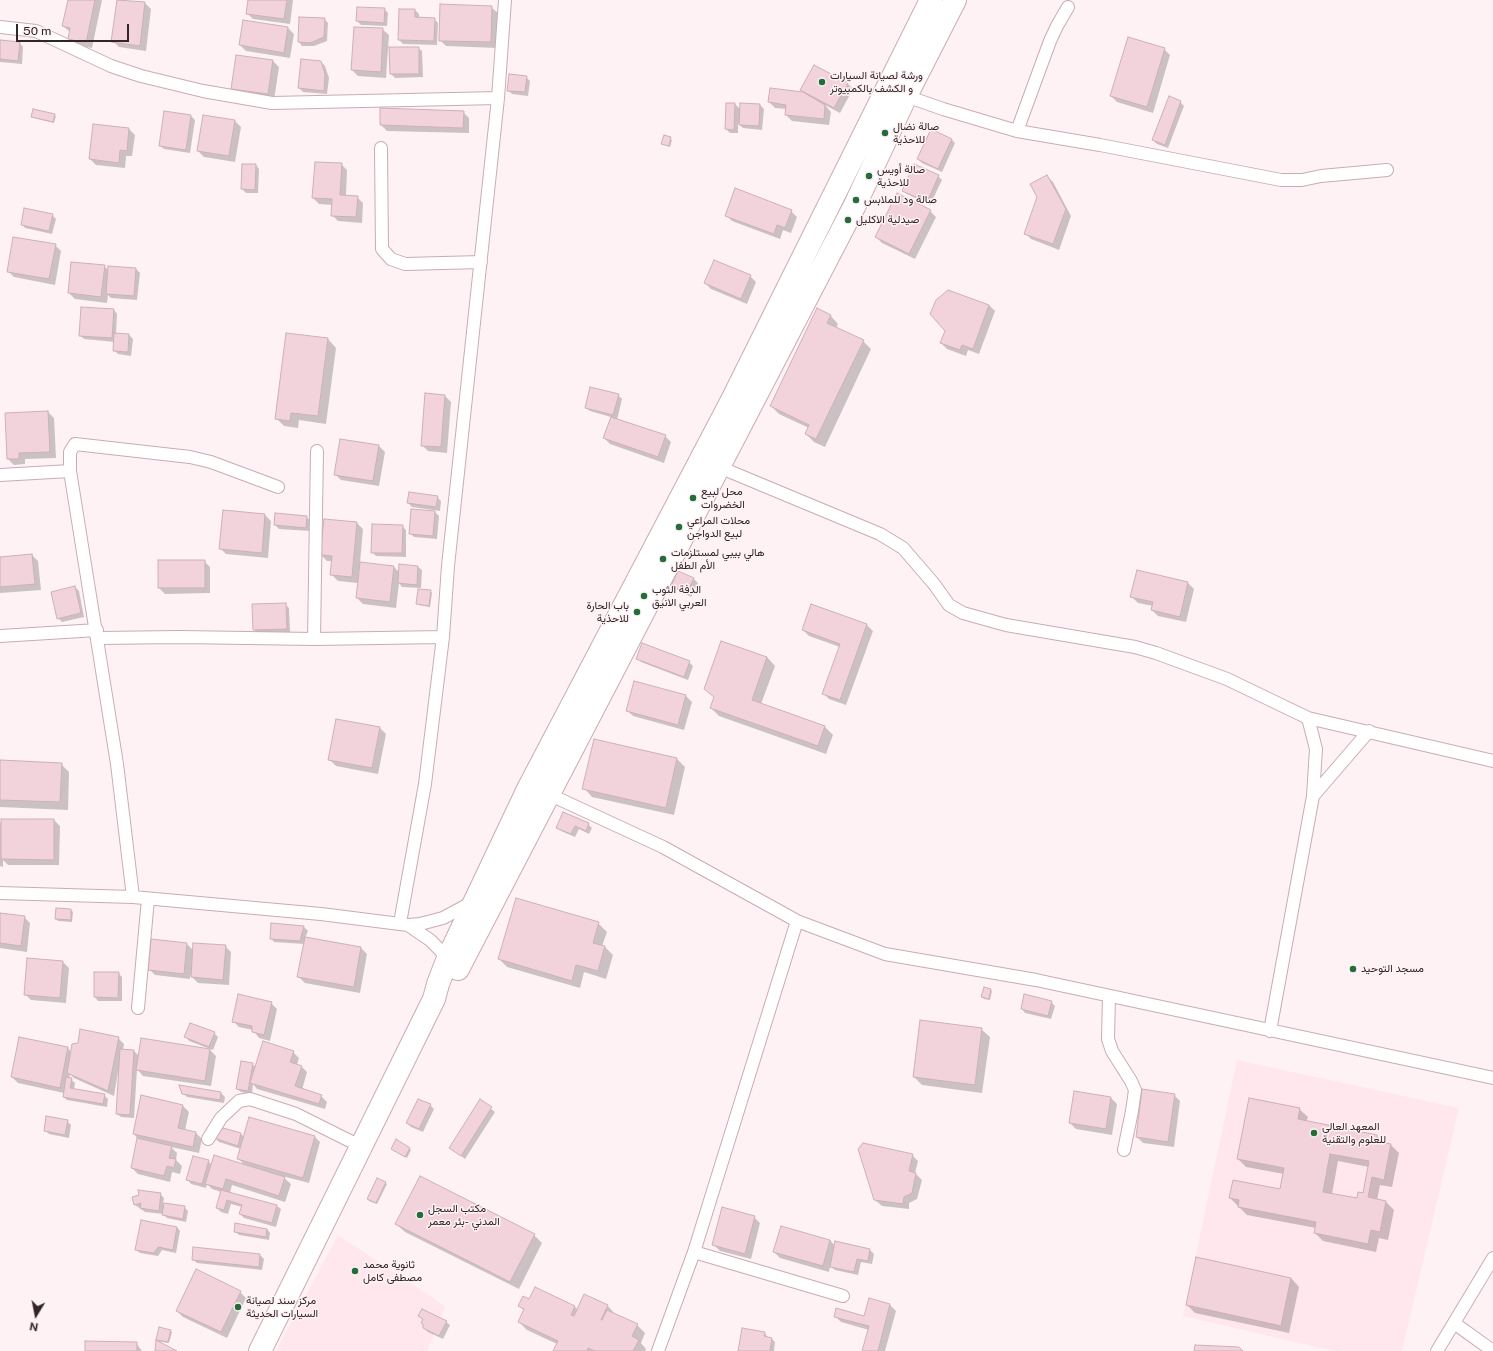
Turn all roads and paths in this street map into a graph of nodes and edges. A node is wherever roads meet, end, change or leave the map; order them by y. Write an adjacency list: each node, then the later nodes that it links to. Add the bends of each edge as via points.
1 (505, 0): 7 (street)
2 (932, 0): 18 (highway, via 732,400)
3 (955, 0): 6 (highway)
4 (1068, 8): 8 (street, via 1050,41)
5 (0, 27): 7 (street, via 36,31 111,66 141,76 203,91 272,103)
6 (906, 96): 8 (street); 13 (highway, via 855,205)
7 (498, 98): 11 (street)
8 (1017, 131): 10 (street, via 1282,180)
9 (381, 148): 11 (street, via 382,248 391,259 405,264)
10 (1387, 170)
11 (481, 262): 20 (street)
12 (317, 451): 21 (street)
13 (719, 467): 18 (highway); 22 (street, via 880,534 903,548 949,605 963,613 1006,625 1135,647 1156,653 1227,679)
14 (70, 470): 15 (street); 16 (street, via 70,452 75,444 190,457 211,462); 17 (street)
15 (0, 476)
16 (278, 487)
17 (97, 634): 19 (street); 21 (street); 29 (street, via 117,764)
18 (620, 635): 25 (highway); 26 (highway)
19 (0, 636)
20 (443, 637): 21 (street); 33 (street)
21 (314, 639)
22 (1308, 718): 23 (street); 27 (street, via 1316,749)
23 (1369, 731): 24 (street); 27 (street)
24 (1493, 761)
25 (529, 787): 26 (street); 31 (highway)
26 (549, 794): 32 (street, via 664,847); 36 (highway, via 463,962)
27 (1313, 796): 38 (street)
28 (0, 893): 29 (street)
29 (133, 897): 30 (street)
30 (148, 899): 33 (street); 37 (street)
31 (475, 901): 33 (street, via 443,918 420,924); 34 (highway)
32 (797, 921): 35 (street, via 885,954 1036,980); 43 (street)
33 (404, 924): 34 (street, via 430,940)
34 (448, 958): 36 (highway)
35 (1109, 996): 38 (street); 42 (street, via 1108,1039 1112,1051 1135,1090)
36 (434, 999): 41 (highway)
37 (138, 1008)
38 (1270, 1031): 39 (street)
39 (1493, 1078)
40 (208, 1139): 41 (street, via 222,1118 239,1101 250,1099 296,1114)
41 (362, 1147): 47 (highway)
42 (1124, 1150)
43 (694, 1252): 45 (street); 48 (street)
44 (1493, 1258): 46 (street)
45 (843, 1296)
46 (1454, 1323): 49 (street); 50 (street)
47 (260, 1351)
48 (658, 1351)
49 (1437, 1351)
50 (1493, 1351)

